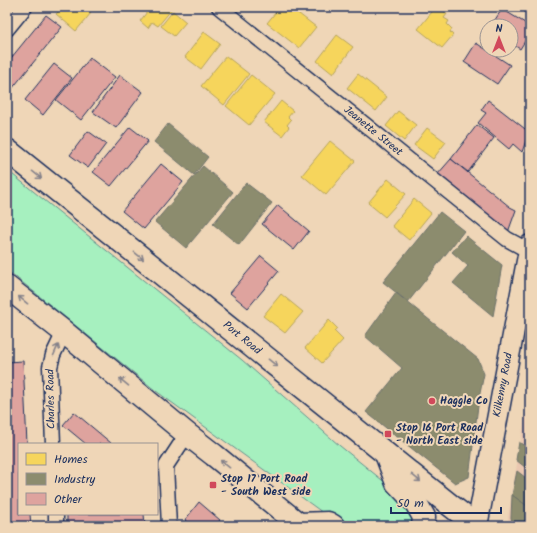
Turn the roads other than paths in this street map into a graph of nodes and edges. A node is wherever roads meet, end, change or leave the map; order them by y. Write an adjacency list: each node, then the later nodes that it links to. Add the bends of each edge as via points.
1 (25, 7): 3 (street)
2 (219, 7): 5 (street, Jeanette Street, via 507,240)
3 (7, 29)
4 (7, 150): 10 (highway, Port Road, one-way to 10)
5 (529, 248): 17 (main road, Kilkenny Road)
6 (7, 287): 7 (highway, one-way to 6)
7 (64, 332): 8 (highway, one-way to 7); 9 (street, Charles Road, one-way to 7, via 50,367)
8 (187, 434): 12 (highway, one-way to 8); 14 (street, via 166,466)
9 (52, 443)
10 (385, 453): 16 (highway, via 397,483 416,503 424,517); 17 (highway, Port Road, one-way to 17)
11 (56, 515): 13 (street)
12 (300, 525): 15 (highway, via 328,523)
13 (56, 526)
14 (169, 526)
15 (333, 526)
16 (423, 526)
17 (477, 526)

